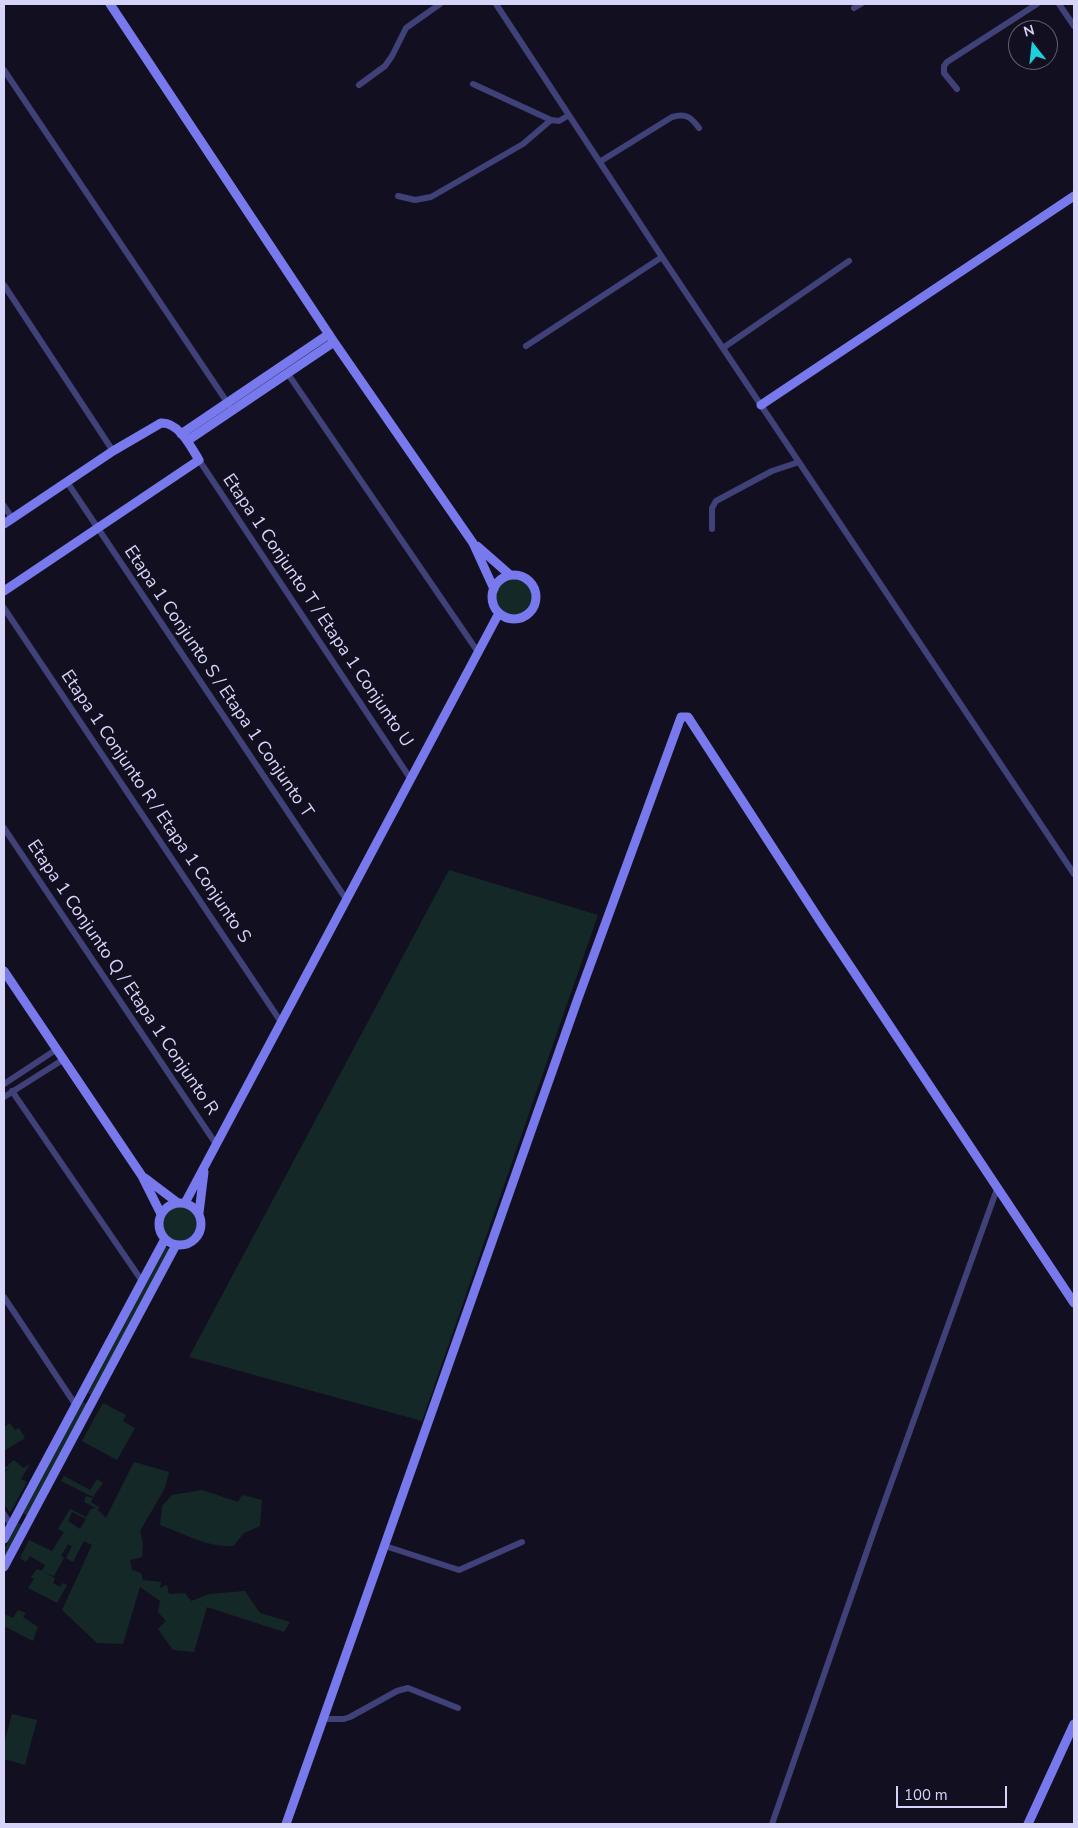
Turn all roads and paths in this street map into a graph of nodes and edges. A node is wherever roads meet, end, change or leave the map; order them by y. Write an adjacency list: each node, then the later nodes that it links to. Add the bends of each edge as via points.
1 (110, 4): 22 (street)
2 (440, 4): 11 (street, via 406,28 385,66)
3 (496, 4): 13 (street)
4 (861, 4): 7 (street)
5 (1037, 4): 12 (street, via 947,62 944,73)
6 (1059, 4): 8 (street)
7 (854, 8)
8 (1074, 26)
9 (4, 70): 26 (street)
10 (473, 84): 14 (street)
11 (359, 85)
12 (957, 89)
13 (569, 115): 14 (street, via 559,121); 16 (street)
14 (551, 120): 17 (street, via 523,144 431,197 418,200)
15 (699, 128): 16 (street, via 686,116 672,117)
16 (601, 161): 19 (street)
17 (398, 196)
18 (1074, 196): 27 (street)
19 (662, 257): 23 (street); 24 (street)
20 (849, 261): 24 (street)
21 (4, 285): 30 (street)
22 (331, 338): 25 (street); 26 (street); 39 (street)
23 (526, 346)
24 (723, 348): 27 (street)
25 (288, 374): 28 (street); 45 (street)
26 (227, 402): 28 (street); 29 (street)
27 (761, 406): 32 (street)
28 (232, 411): 29 (street)
29 (184, 437): 30 (street, via 169,423 161,422); 31 (street)
30 (114, 451): 33 (street)
31 (199, 460): 38 (street); 46 (street, Etapa 1 Conjunto T / Etapa 1 Conjunto U)
32 (799, 462): 37 (street, via 772,471 716,501 712,508); 48 (street)
33 (67, 482): 35 (street); 38 (street, Etapa 1 Conjunto S / Etapa 1 Conjunto T)
34 (4, 506): 35 (street)
35 (12, 518): 36 (street)
36 (4, 524)
37 (712, 528)
38 (97, 529): 42 (street); 49 (street, Etapa 1 Conjunto S / Etapa 1 Conjunto T)
39 (473, 543): 40 (street); 41 (street)
40 (510, 575): 41 (street, via 500,580); 44 (street, via 524,578 534,587 534,607 518,619)
41 (494, 589): 44 (street, via 492,602)
42 (4, 591)
43 (4, 608): 51 (street, Etapa 1 Conjunto R / Etapa 1 Conjunto S)
44 (499, 613): 45 (street)
45 (478, 652): 46 (street)
46 (410, 778): 49 (street)
47 (4, 828): 57 (street, Etapa 1 Conjunto Q / Etapa 1 Conjunto R)
48 (1074, 874)
49 (346, 898): 51 (street)
50 (4, 971): 52 (street)
51 (281, 1022): 57 (street)
52 (57, 1049): 53 (street); 54 (street)
53 (64, 1060): 55 (street); 59 (street)
54 (4, 1084)
55 (12, 1091): 56 (street); 66 (street)
56 (4, 1097)
57 (216, 1144): 58 (street)
58 (204, 1169): 61 (street); 62 (street)
59 (142, 1176): 61 (street); 63 (street)
60 (996, 1189): 68 (street); 78 (street, via 688,718 681,717 576,1001); 84 (street)
61 (181, 1203): 62 (street); 63 (street, via 171,1205)
62 (199, 1213): 65 (street, via 202,1227 196,1239 190,1244)
63 (161, 1214): 64 (street, via 159,1227)
64 (164, 1239): 65 (street); 66 (street)
65 (176, 1246): 70 (street)
66 (142, 1281): 69 (street)
67 (4, 1297): 71 (street)
68 (1074, 1303)
69 (80, 1394): 70 (street); 71 (street)
70 (93, 1401): 74 (street)
71 (75, 1404): 73 (street)
72 (4, 1514): 75 (street)
73 (17, 1516): 74 (street); 75 (street)
74 (28, 1522): 79 (street)
75 (12, 1525): 76 (street)
76 (4, 1540)
77 (522, 1542): 78 (street, via 459,1570)
78 (385, 1546): 81 (street)
79 (4, 1567)
80 (458, 1708): 81 (street, via 408,1688 350,1717)
81 (323, 1719): 83 (street)
82 (1074, 1724): 85 (street)
83 (286, 1824)
84 (772, 1824)
85 (1028, 1824)

